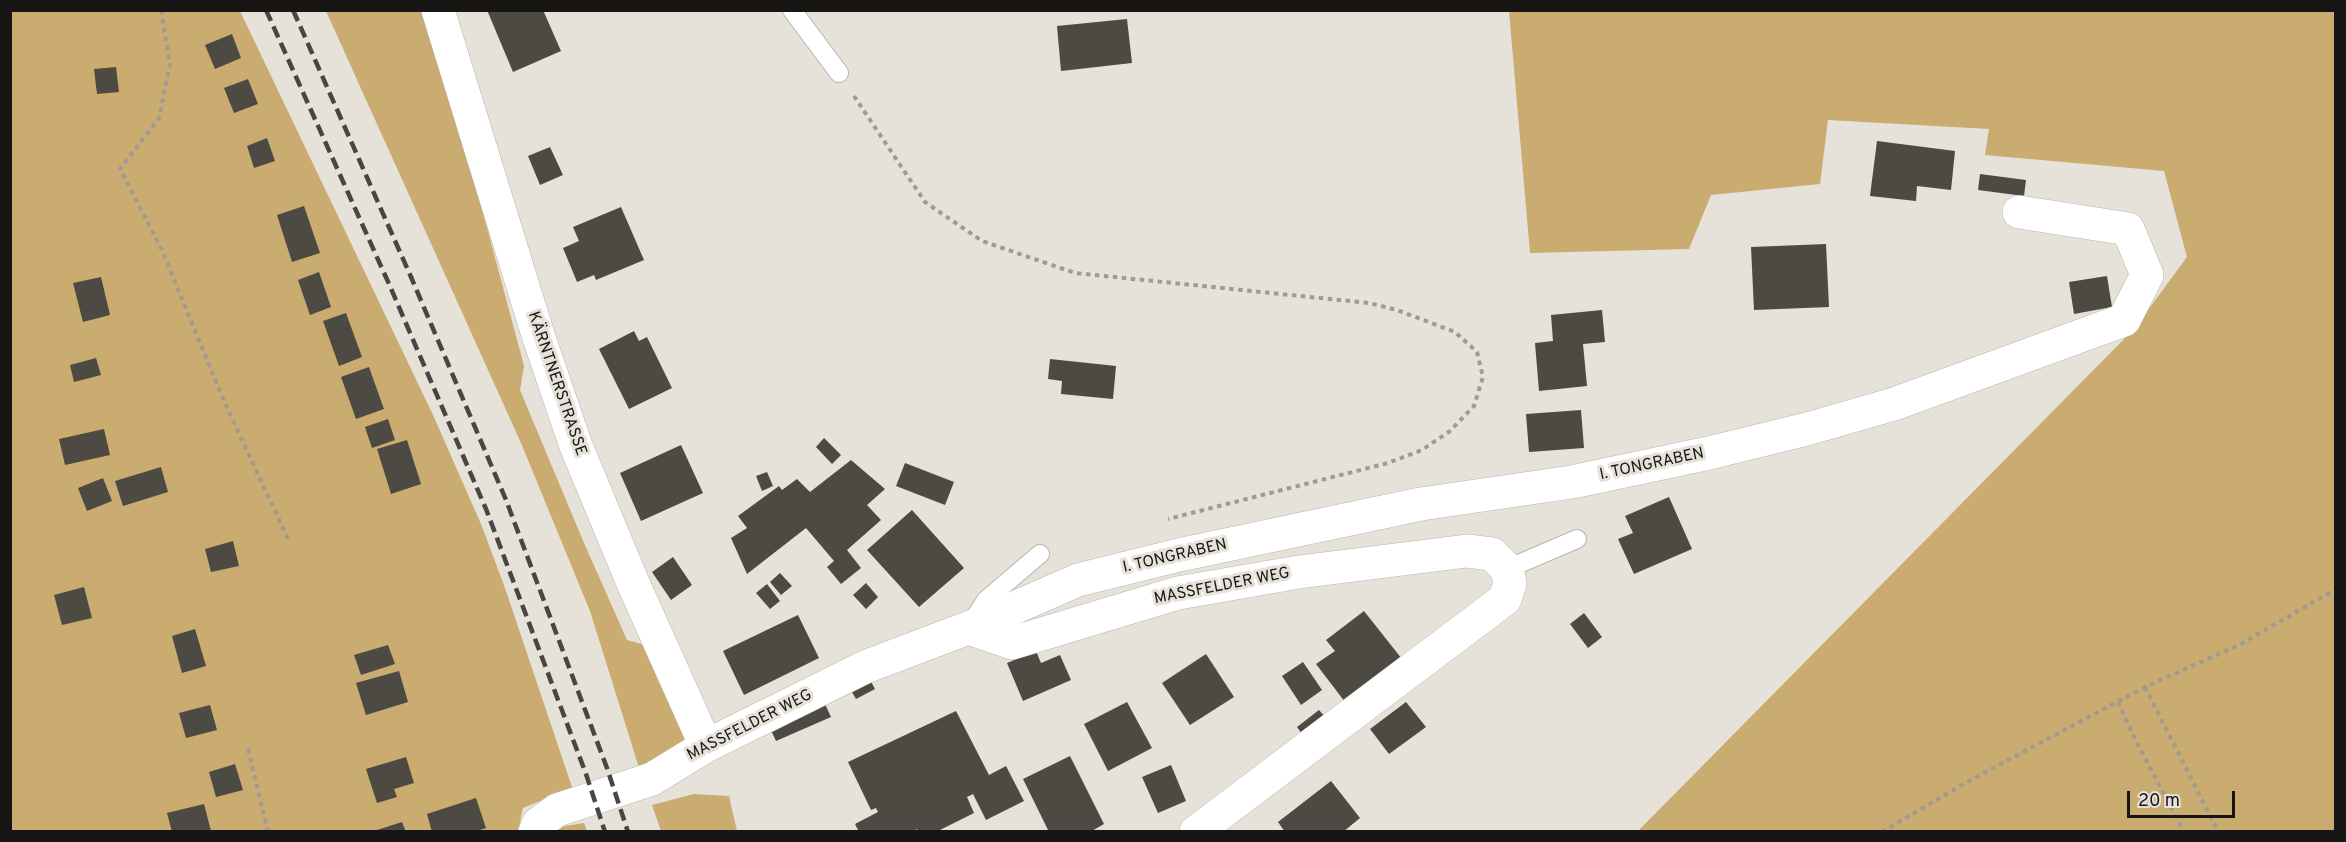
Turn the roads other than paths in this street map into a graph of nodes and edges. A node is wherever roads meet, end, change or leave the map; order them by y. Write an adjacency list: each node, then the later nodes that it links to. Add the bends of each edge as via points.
1 (438, 10): 9 (street, KÄRNTNERSTRASSE, via 576,446)
2 (792, 10): 3 (lane)
3 (839, 73)
4 (2019, 212): 8 (street, I. TONGRABEN, via 2128,229 2146,275 2124,321 1894,404 1807,429 1572,482 1421,504 1179,555 1078,580)
5 (1577, 539): 7 (lane)
6 (1040, 554): 8 (lane, via 987,600)
7 (1507, 569): 8 (street, MASSFELDER WEG, via 1492,554 1467,550 1178,592 1012,643); 11 (street, via 1510,584 1505,598)
8 (968, 628): 9 (street, MASSFELDER WEG, via 865,667)
9 (706, 746): 10 (street, MASSFELDER WEG, via 652,779 557,810)
10 (535, 831)
11 (1196, 831)

